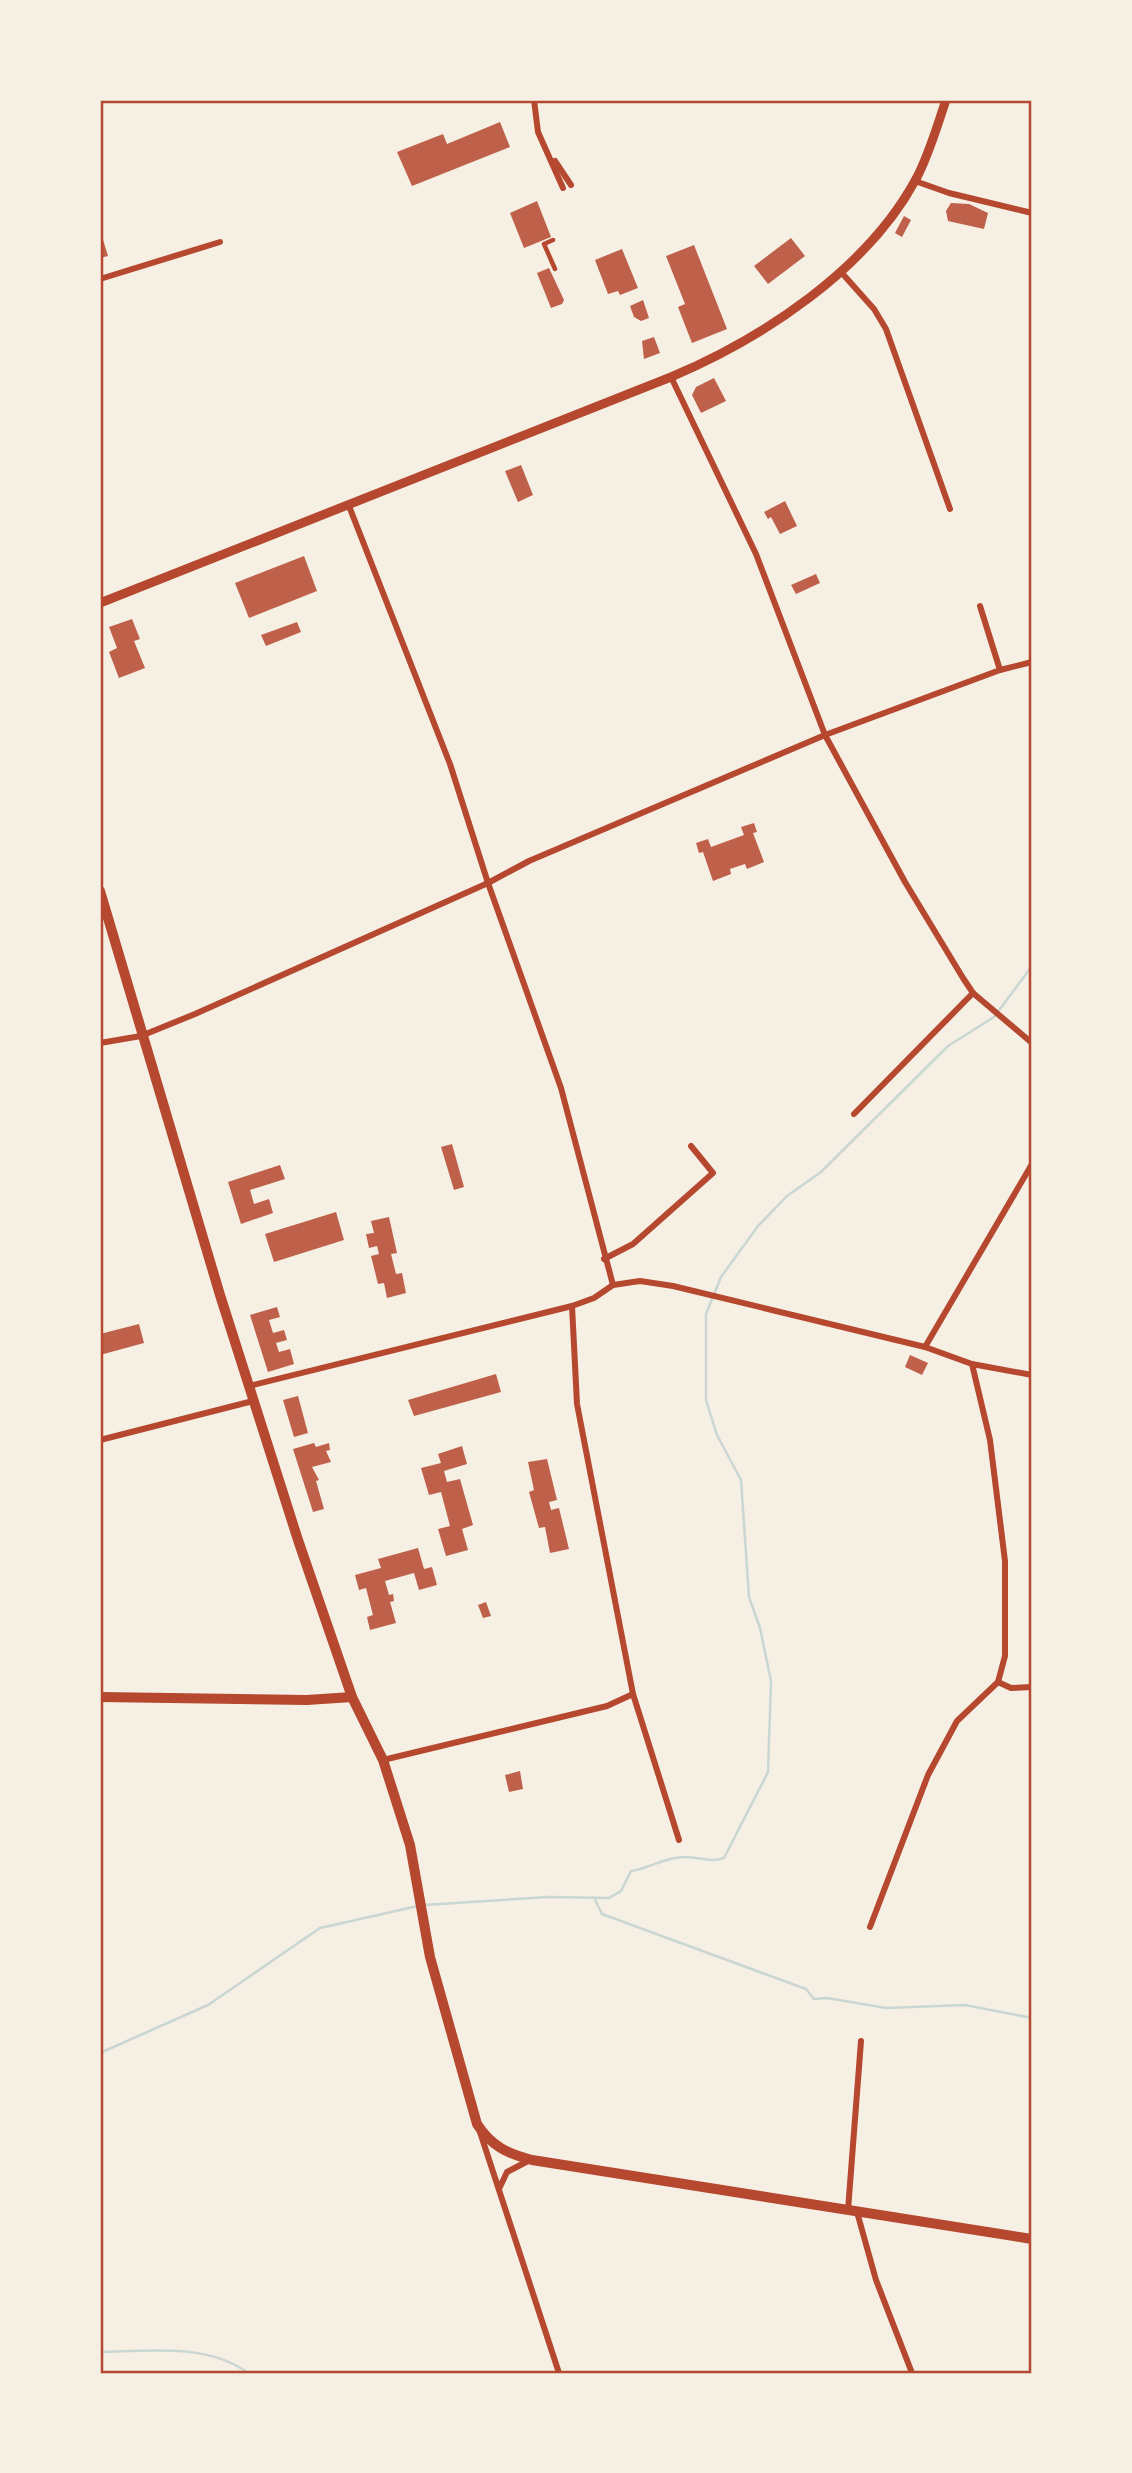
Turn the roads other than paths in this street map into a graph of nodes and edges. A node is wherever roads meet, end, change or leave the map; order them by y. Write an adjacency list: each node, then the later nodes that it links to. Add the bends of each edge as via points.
1 (534, 100): 4 (street, via 538,132)
2 (946, 100): 3 (main road)
3 (915, 181): 5 (street); 9 (main road)
4 (567, 187)
5 (1032, 213)
6 (553, 240): 8 (street, via 544,244)
7 (220, 242): 10 (street)
8 (555, 269)
9 (841, 272): 11 (main road, via 748,341); 13 (street, via 886,329)
10 (100, 279)
11 (671, 377): 12 (main road); 18 (street, via 755,554)
12 (349, 506): 14 (main road); 19 (street, via 450,764)
13 (950, 509)
14 (100, 603)
15 (980, 606): 17 (street)
16 (1032, 662): 17 (street)
17 (1000, 670): 18 (street)
18 (825, 735): 19 (street, via 539,856); 21 (street, via 905,882)
19 (488, 883): 22 (street); 28 (street, via 564,1099)
20 (100, 891): 22 (main road)
21 (973, 993): 24 (street); 25 (street)
22 (141, 1035): 23 (street); 34 (main road)
23 (100, 1043)
24 (1032, 1044)
25 (854, 1114)
26 (691, 1146): 28 (street, via 713,1174 633,1244)
27 (1032, 1164): 31 (street)
28 (604, 1259): 29 (street)
29 (613, 1285): 30 (street); 31 (street, via 640,1281 709,1292)
30 (572, 1306): 34 (street); 39 (street, via 577,1404)
31 (925, 1347): 32 (street)
32 (972, 1364): 33 (street); 37 (street, via 990,1440 1005,1561 1007,1636)
33 (1032, 1375)
34 (248, 1386): 35 (main road)
35 (253, 1401): 36 (street); 41 (main road)
36 (100, 1440)
37 (998, 1682): 38 (street, via 1011,1688); 44 (street, via 957,1721 928,1775)
38 (1032, 1688)
39 (633, 1694): 42 (street, via 607,1706); 43 (street)
40 (100, 1697): 41 (main road)
41 (352, 1698): 42 (main road)
42 (383, 1760): 46 (main road, via 410,1845 429,1958)
43 (679, 1840)
44 (870, 1927)
45 (861, 2041): 49 (street)
46 (477, 2124): 47 (main road, via 499,2148); 48 (street)
47 (532, 2160): 48 (street, via 507,2172); 49 (main road)
48 (498, 2190): 51 (street)
49 (852, 2211): 50 (main road); 52 (street)
50 (1032, 2239)
51 (559, 2373)
52 (912, 2373)

